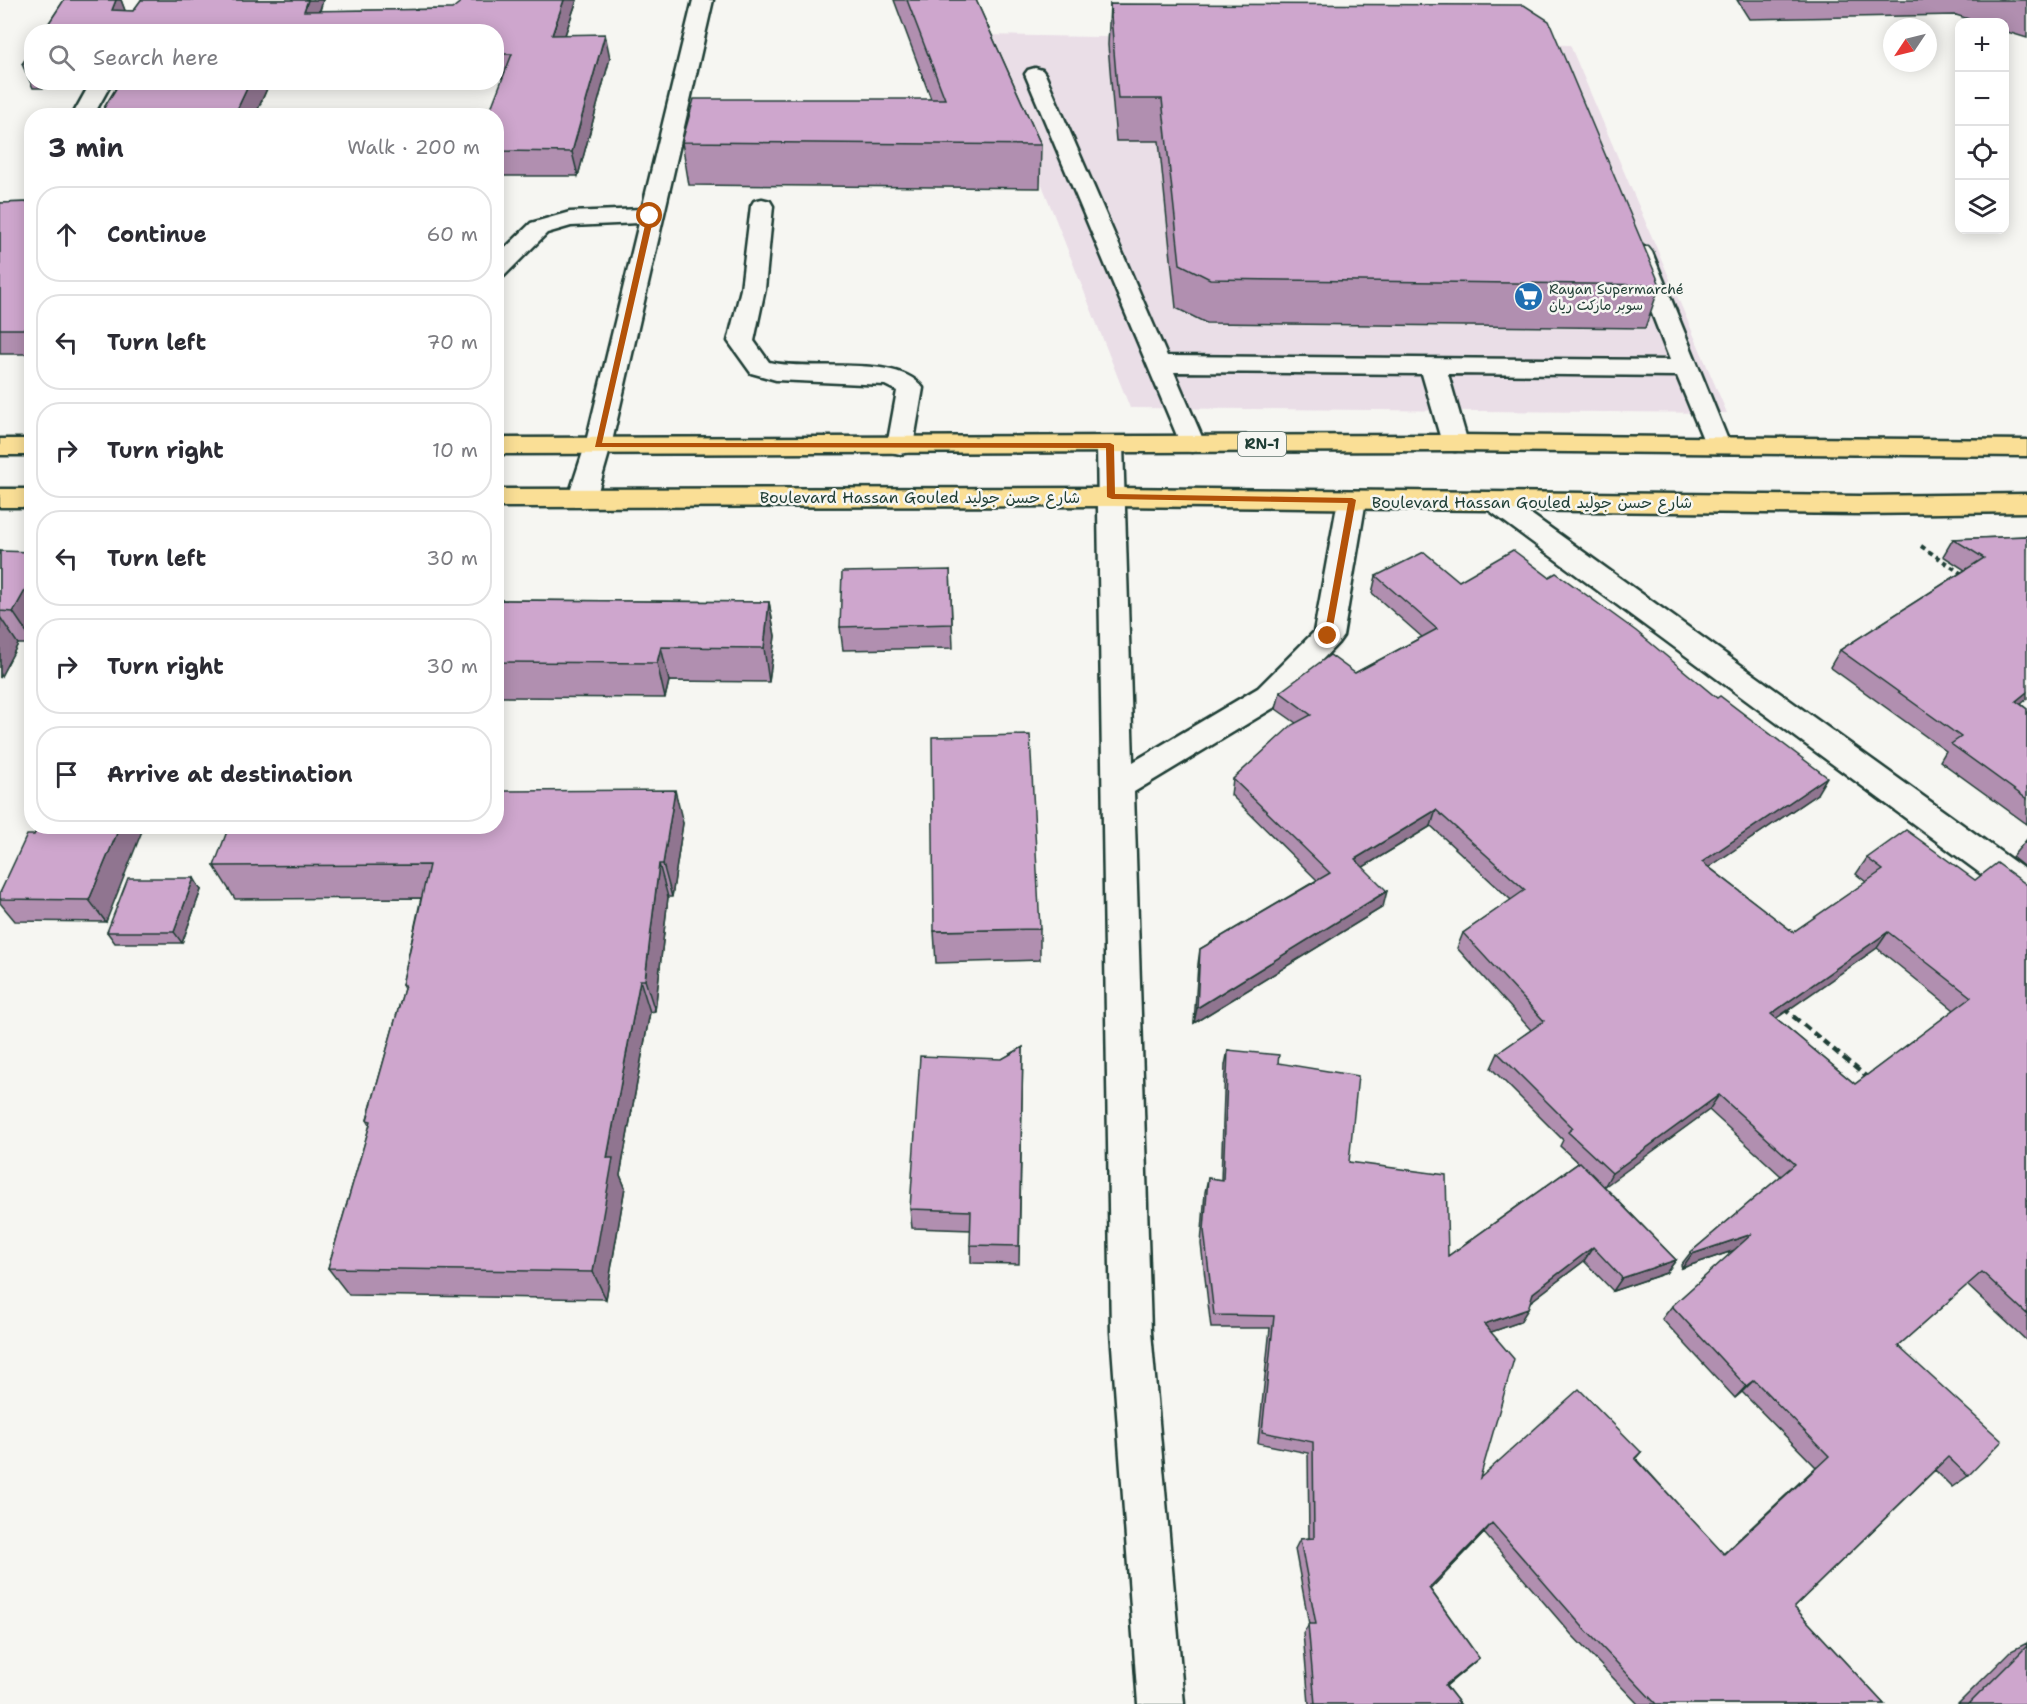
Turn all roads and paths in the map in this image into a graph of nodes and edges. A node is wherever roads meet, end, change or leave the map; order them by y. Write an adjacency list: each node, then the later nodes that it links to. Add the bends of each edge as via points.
1 (703, 0): 6 (street)
2 (1035, 74): 9 (street)
3 (97, 90): 4 (street)
4 (87, 108)
5 (762, 206): 19 (street, via 753,289 741,340 760,368 891,377 910,388)
6 (650, 216): 8 (street, via 570,219 539,228); 18 (street)
7 (1633, 234): 11 (street)
8 (504, 263)
9 (1158, 364): 10 (street); 13 (street)
10 (1433, 366): 11 (street); 12 (street)
11 (1687, 368): 16 (street)
12 (1455, 443): 13 (main road, RN-1); 16 (main road, RN-1)
13 (1192, 444): 15 (main road, RN-1)
14 (24, 445): 20 (main road)
15 (1110, 445): 19 (main road, RN-1); 22 (street)
16 (1717, 445): 21 (main road, RN-1)
17 (504, 446): 18 (main road, RN-1)
18 (598, 446): 19 (main road, RN-1); 26 (street)
19 (900, 446)
20 (0, 447)
21 (2027, 448)
22 (1112, 497): 26 (main road, Boulevard Hassan Gouled شارع حسن جوليد); 27 (main road, Boulevard Hassan Gouled شارع حسن جوليد); 32 (street)
23 (0, 498): 24 (main road)
24 (24, 498)
25 (504, 498): 26 (main road, Boulevard Hassan Gouled شارع حسن جوليد)
26 (582, 498)
27 (1352, 500): 28 (main road, Boulevard Hassan Gouled شارع حسن جوليد); 32 (street, via 1328,636 1269,696)
28 (1496, 502): 30 (main road, Boulevard Hassan Gouled شارع حسن جوليد); 33 (street)
29 (2027, 503): 30 (main road, Boulevard Hassan Gouled شارع حسن جوليد)
30 (1860, 505): 31 (path)
31 (1968, 579)
32 (1119, 786): 36 (street, via 1131,1332)
33 (2027, 889)
34 (1779, 1004): 35 (path)
35 (1870, 1080)
36 (1161, 1704)

